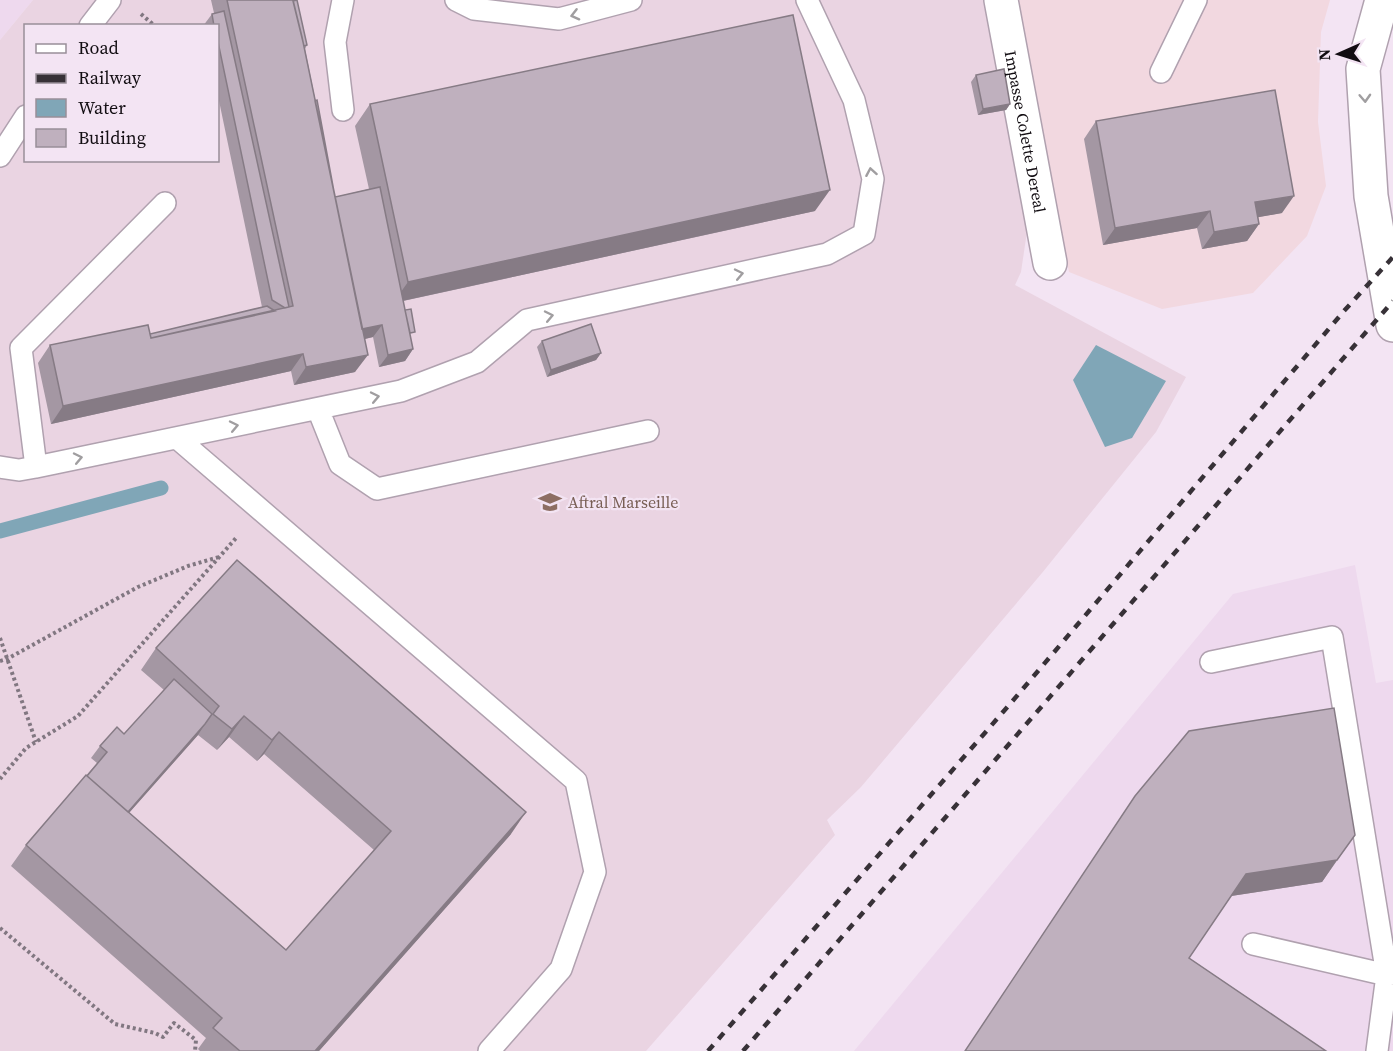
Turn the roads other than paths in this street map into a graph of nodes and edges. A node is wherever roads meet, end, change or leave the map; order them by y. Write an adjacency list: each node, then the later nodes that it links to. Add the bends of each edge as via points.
1 (110, 0): 9 (lane)
2 (343, 0): 11 (lane, via 335,42)
3 (456, 0): 4 (lane, one-way to 3, via 559,19 474,9)
4 (632, 0)
5 (807, 0): 17 (lane, one-way to 5, via 401,391 477,362 527,320 827,254 864,234 873,179 871,168 854,100)
6 (1000, 0): 15 (main road, Impasse Colette Dereal)
7 (1196, 0): 10 (lane)
8 (1382, 0): 16 (main road, one-way to 16, via 1364,69 1371,196)
9 (92, 24)
10 (1161, 72)
11 (343, 110)
12 (24, 119): 13 (lane)
13 (0, 156)
14 (165, 203): 21 (lane, via 21,348)
15 (1050, 263)
16 (1393, 325)
17 (318, 409): 18 (lane, via 340,464 377,489); 19 (lane, one-way to 17)
18 (648, 431)
19 (177, 438): 21 (lane, one-way to 19); 25 (lane, via 576,781 595,872 561,969)
20 (0, 467): 21 (lane)
21 (36, 467)
22 (1210, 662): 24 (lane, via 1332,637)
23 (1253, 944): 24 (lane)
24 (1390, 974): 26 (lane)
25 (489, 1051)
26 (1377, 1051)

